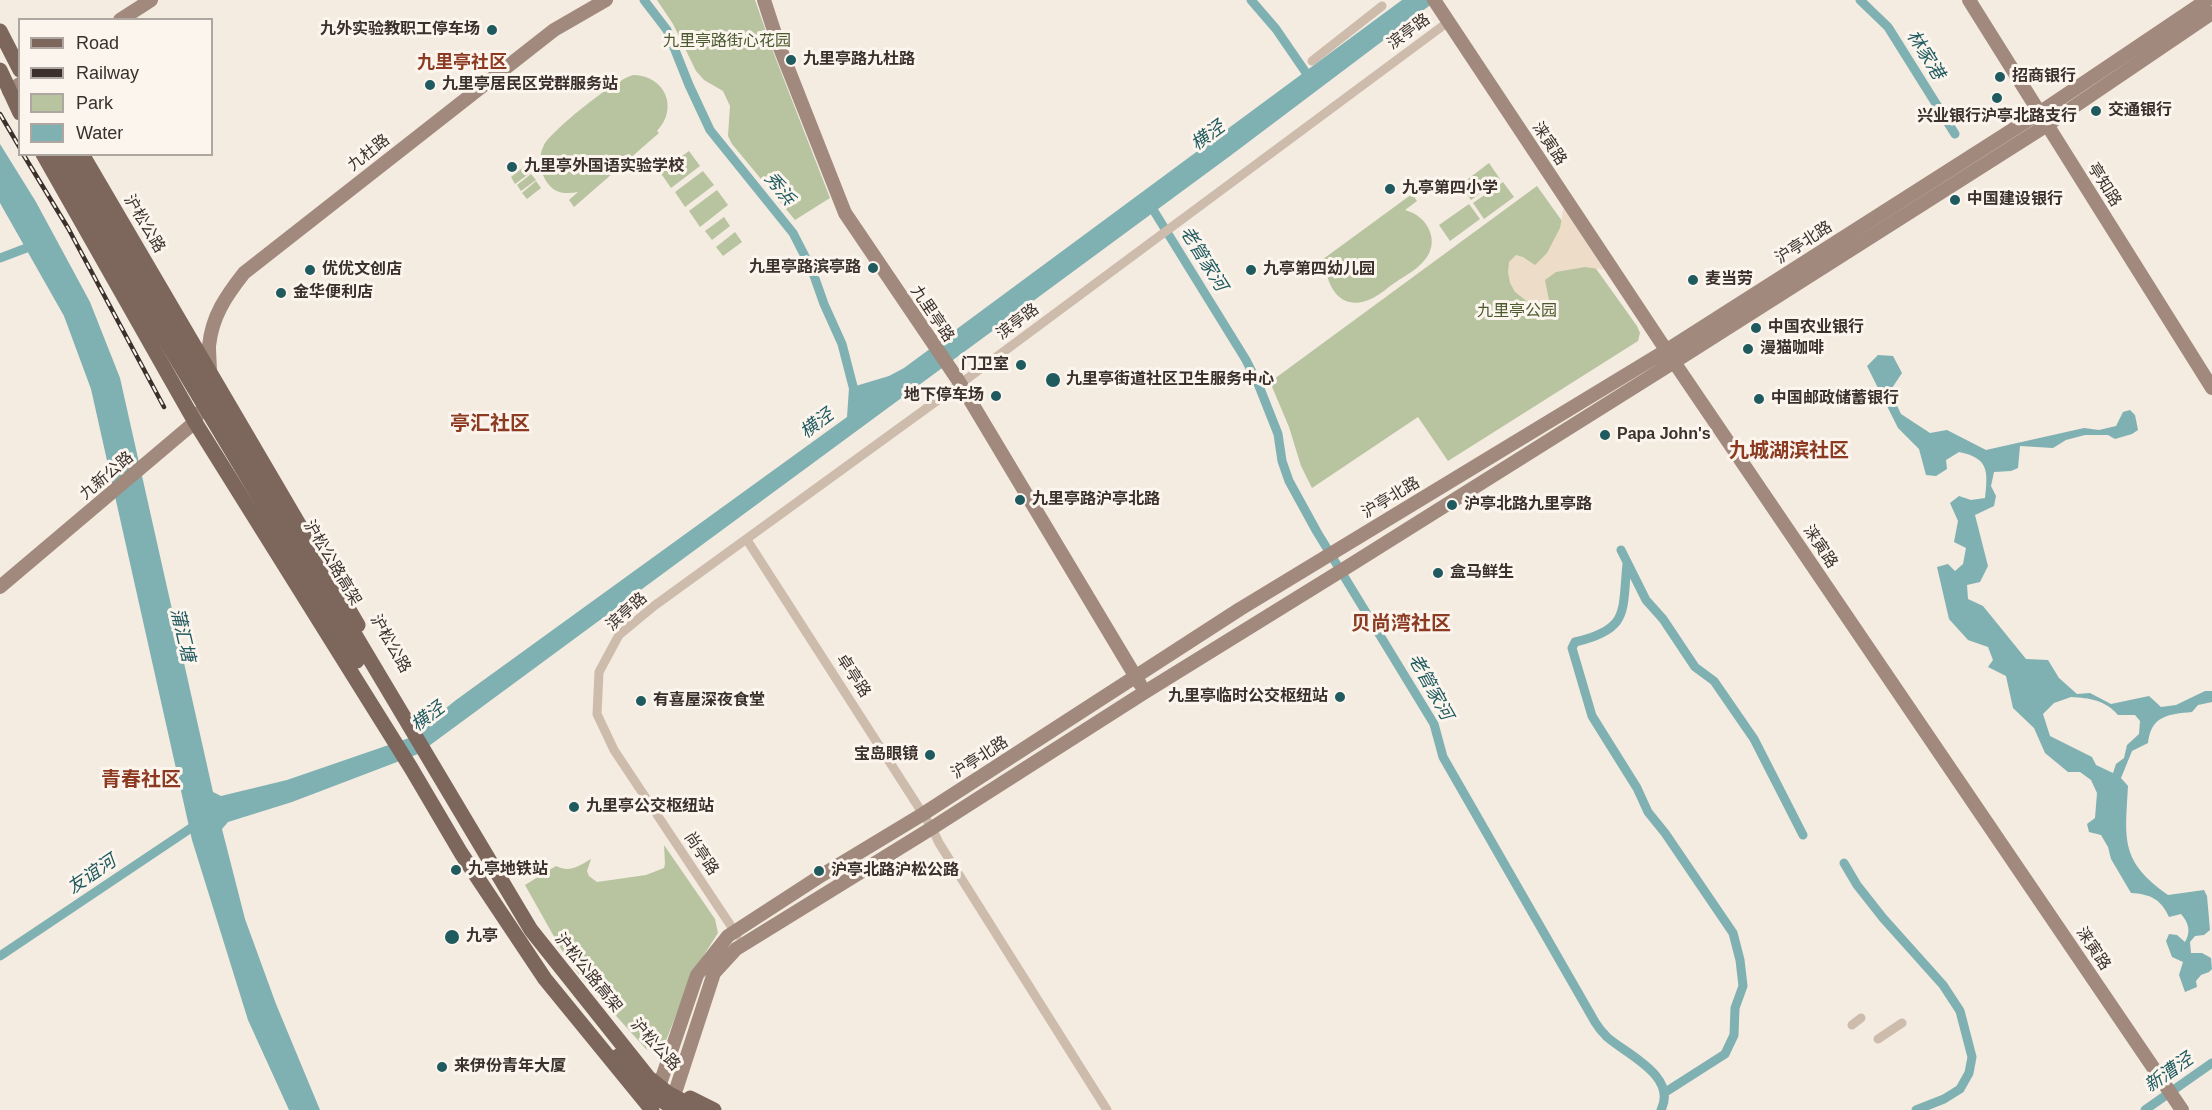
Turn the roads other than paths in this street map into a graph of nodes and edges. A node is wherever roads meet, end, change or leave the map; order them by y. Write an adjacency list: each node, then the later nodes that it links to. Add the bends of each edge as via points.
1 (151, 0): 9 (street)
2 (606, 0): 27 (street, 九杜路, via 554,30 244,273 224,298 213,321)
3 (764, 0): 28 (street, 九里亭路, via 844,213)
4 (1969, 0): 19 (street, 亭知路)
5 (2207, 0): 19 (street, 沪亭北路)
6 (1435, 3): 10 (street, 涞寅路)
7 (1382, 6): 15 (street)
8 (2212, 13): 20 (street, 沪亭北路)
9 (123, 18)
10 (1448, 22): 26 (street, 涞寅路); 28 (street, 滨亭路)
11 (0, 25): 13 (main road)
12 (0, 31): 16 (main road)
13 (18, 50)
14 (0, 59): 18 (main road)
15 (1312, 61)
16 (18, 66)
17 (0, 70): 18 (main road)
18 (16, 88)
19 (2039, 112): 20 (street, 亭知路); 26 (street, 沪亭北路)
20 (2047, 125): 26 (street, 沪亭北路); 29 (street, 亭知路)
21 (44, 156): 30 (main road)
22 (58, 156): 25 (main road, 沪松公路高架)
23 (70, 156): 25 (main road, 沪松公路高架)
24 (83, 156): 27 (main road, 沪松公路)
25 (111, 238): 49 (main road, 沪松公路高架, bridge, via 522,932 638,1082); 50 (main road, 沪松公路高架, bridge, via 531,930 648,1077)
26 (1670, 356): 33 (street, 沪亭北路, via 1343,546); 34 (street, 沪亭北路, via 1352,564); 46 (street, 涞寅路)
27 (210, 372): 30 (street, 九新公路); 44 (main road, 沪松公路, bridge, via 478,836 559,962)
28 (960, 384): 31 (street, 滨亭路); 33 (street, 九里亭路)
29 (2212, 388)
30 (195, 422): 32 (street, 九新公路); 47 (main road, via 461,853 545,980)
31 (747, 540): 35 (street, 滨亭路, via 619,635 599,672 597,714); 36 (street, 卓亭路)
32 (0, 587)
33 (1135, 676): 34 (street, 九里亭路); 36 (street, 沪亭北路)
34 (1145, 692): 37 (street, 沪亭北路)
35 (614, 750): 38 (street, 尚亭路)
36 (923, 814): 37 (street, 卓亭路); 38 (street, 沪亭北路)
37 (932, 828): 39 (street, 沪亭北路); 52 (street, 卓亭路)
38 (736, 931): 39 (street, 尚亭路); 44 (street, 沪亭北路, via 697,975)
39 (742, 945): 45 (street, 沪亭北路, via 714,973)
40 (1861, 1018): 42 (street)
41 (1902, 1023): 43 (street)
42 (1852, 1025)
43 (1878, 1039)
44 (661, 1081): 45 (main road, 沪松公路); 47 (street, 沪亭北路)
45 (676, 1091): 48 (street, 沪亭北路); 51 (main road, 沪松公路)
46 (2180, 1107)
47 (654, 1110)
48 (669, 1110)
49 (677, 1110)
50 (700, 1110)
51 (714, 1110)
52 (1107, 1110)

